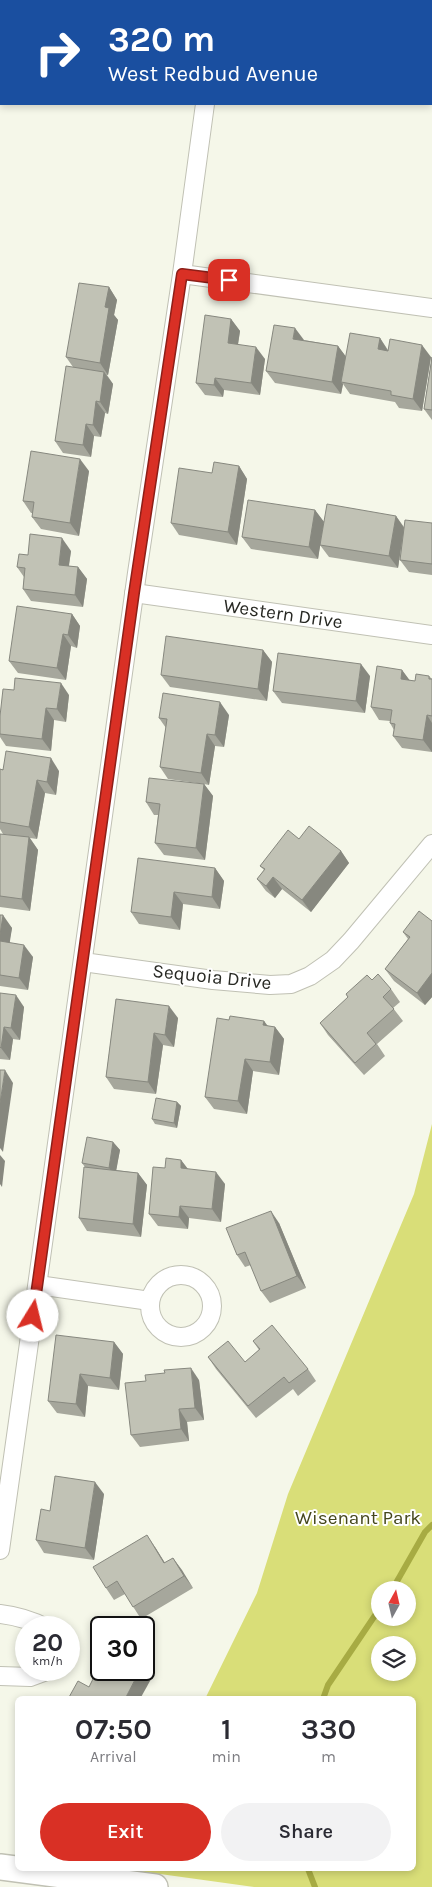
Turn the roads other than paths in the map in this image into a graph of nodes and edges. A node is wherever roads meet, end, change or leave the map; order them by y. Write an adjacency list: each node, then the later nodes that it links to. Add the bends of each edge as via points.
1 (204, 105): 2 (street)
2 (182, 274): 3 (street); 4 (street)
3 (432, 308)
4 (134, 593): 5 (street, Western Drive); 7 (street)
5 (432, 635)
6 (432, 844): 7 (street, Sequoia Drive, via 333,960 291,984 270,985)
7 (83, 962): 8 (street)
8 (38, 1285): 9 (street); 10 (street)
9 (150, 1301)
10 (0, 1550)
11 (0, 1614): 12 (street)
12 (16, 1616)
13 (0, 1676): 14 (street)
14 (15, 1676)
15 (0, 1867): 16 (main road)
16 (15, 1869)
17 (31, 1871): 18 (main road)
18 (155, 1887)

